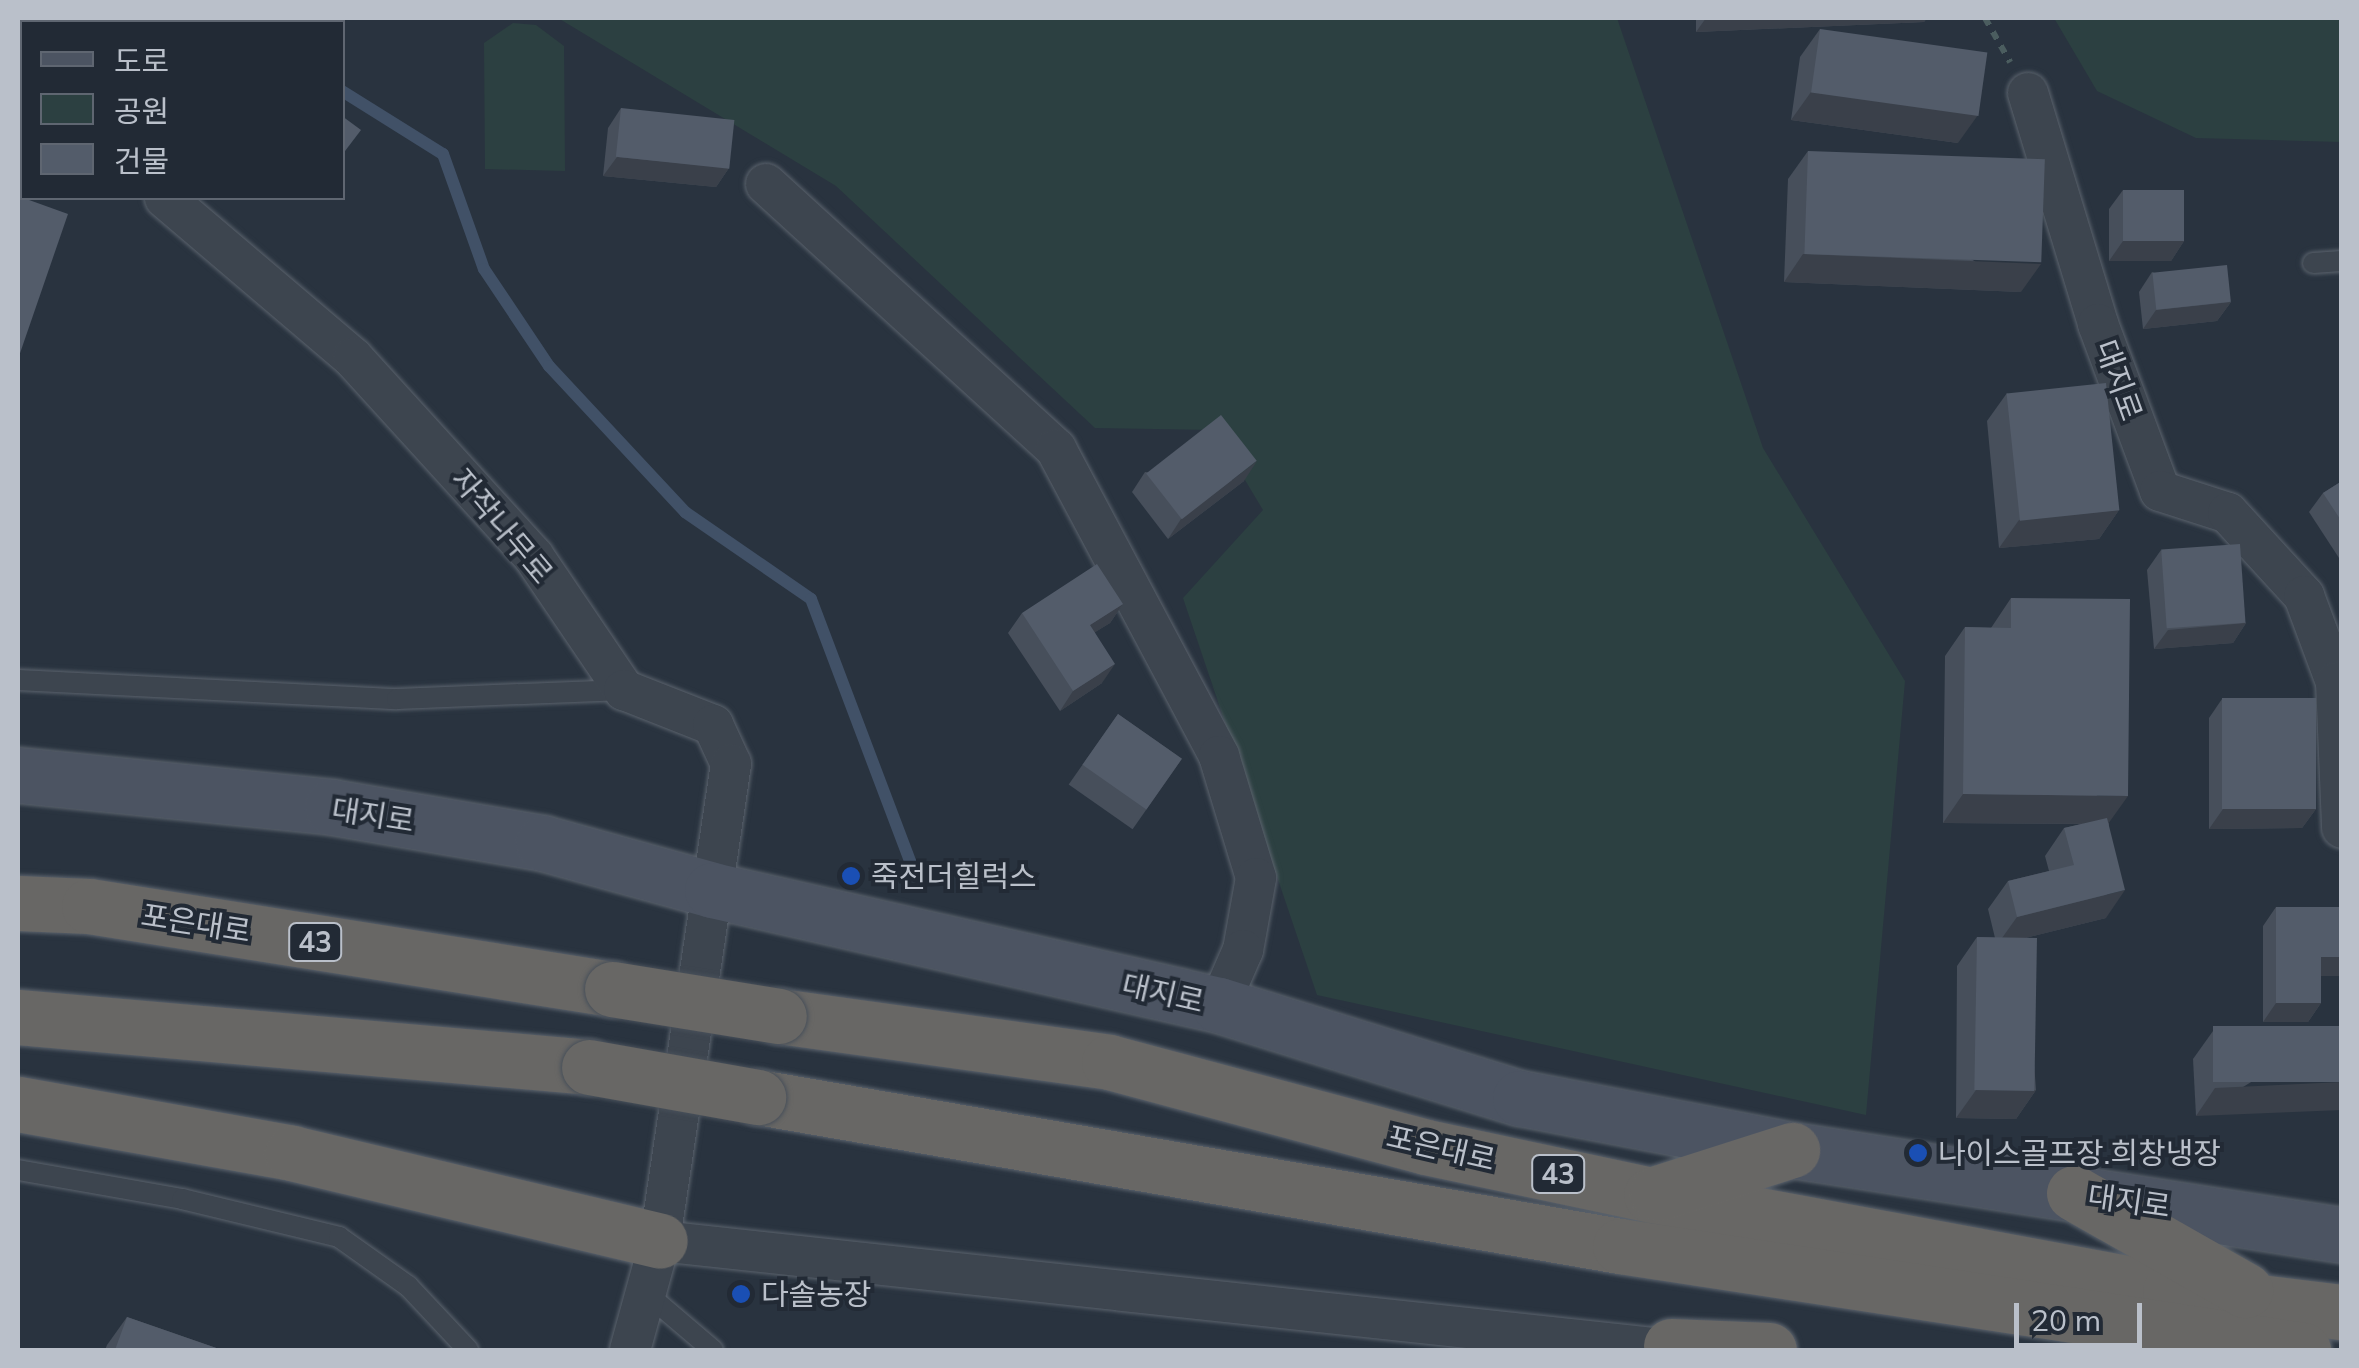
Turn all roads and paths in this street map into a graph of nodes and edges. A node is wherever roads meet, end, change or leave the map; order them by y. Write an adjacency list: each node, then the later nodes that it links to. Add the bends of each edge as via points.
1 (2028, 93): 9 (street, 대지로, via 2098,324 2160,490 2228,513 2304,596 2336,682)
2 (766, 184): 12 (street, via 1056,449 1220,756 1256,878 1243,950)
3 (167, 200): 7 (street, 자작나무로, via 353,358 534,557)
4 (2342, 261): 5 (lane)
5 (2313, 263)
6 (18, 680): 7 (lane, via 397,699)
7 (624, 690): 10 (street, via 714,725 731,764)
8 (18, 776): 10 (main road, 대지로, via 332,807 543,843)
9 (2342, 828)
10 (712, 890): 12 (main road, 대지로); 20 (street)
11 (18, 903): 18 (highway, 포은대로 / 43, bridge, via 89,906 1109,1062 1426,1147)
12 (1219, 1005): 15 (main road, 대지로, via 1520,1098)
13 (18, 1018): 29 (highway, 43, bridge, via 589,1066 1620,1246)
14 (18, 1104): 20 (highway, via 292,1153)
15 (1792, 1150): 17 (main road, 대지로); 18 (highway)
16 (18, 1170): 25 (lane, via 182,1199 338,1237 408,1286)
17 (2074, 1193): 19 (main road, 대지로); 22 (highway)
18 (1651, 1195): 22 (highway, 포은대로 / 43, via 2170,1291)
19 (2324, 1228)
20 (660, 1241): 21 (street); 24 (street)
21 (646, 1293): 26 (street); 27 (lane)
22 (2260, 1299): 23 (highway, 포은대로 / 43)
23 (2342, 1312)
24 (1672, 1348): 28 (highway)
25 (468, 1350)
26 (630, 1350)
27 (713, 1350)
28 (1770, 1350)
29 (2304, 1350)

